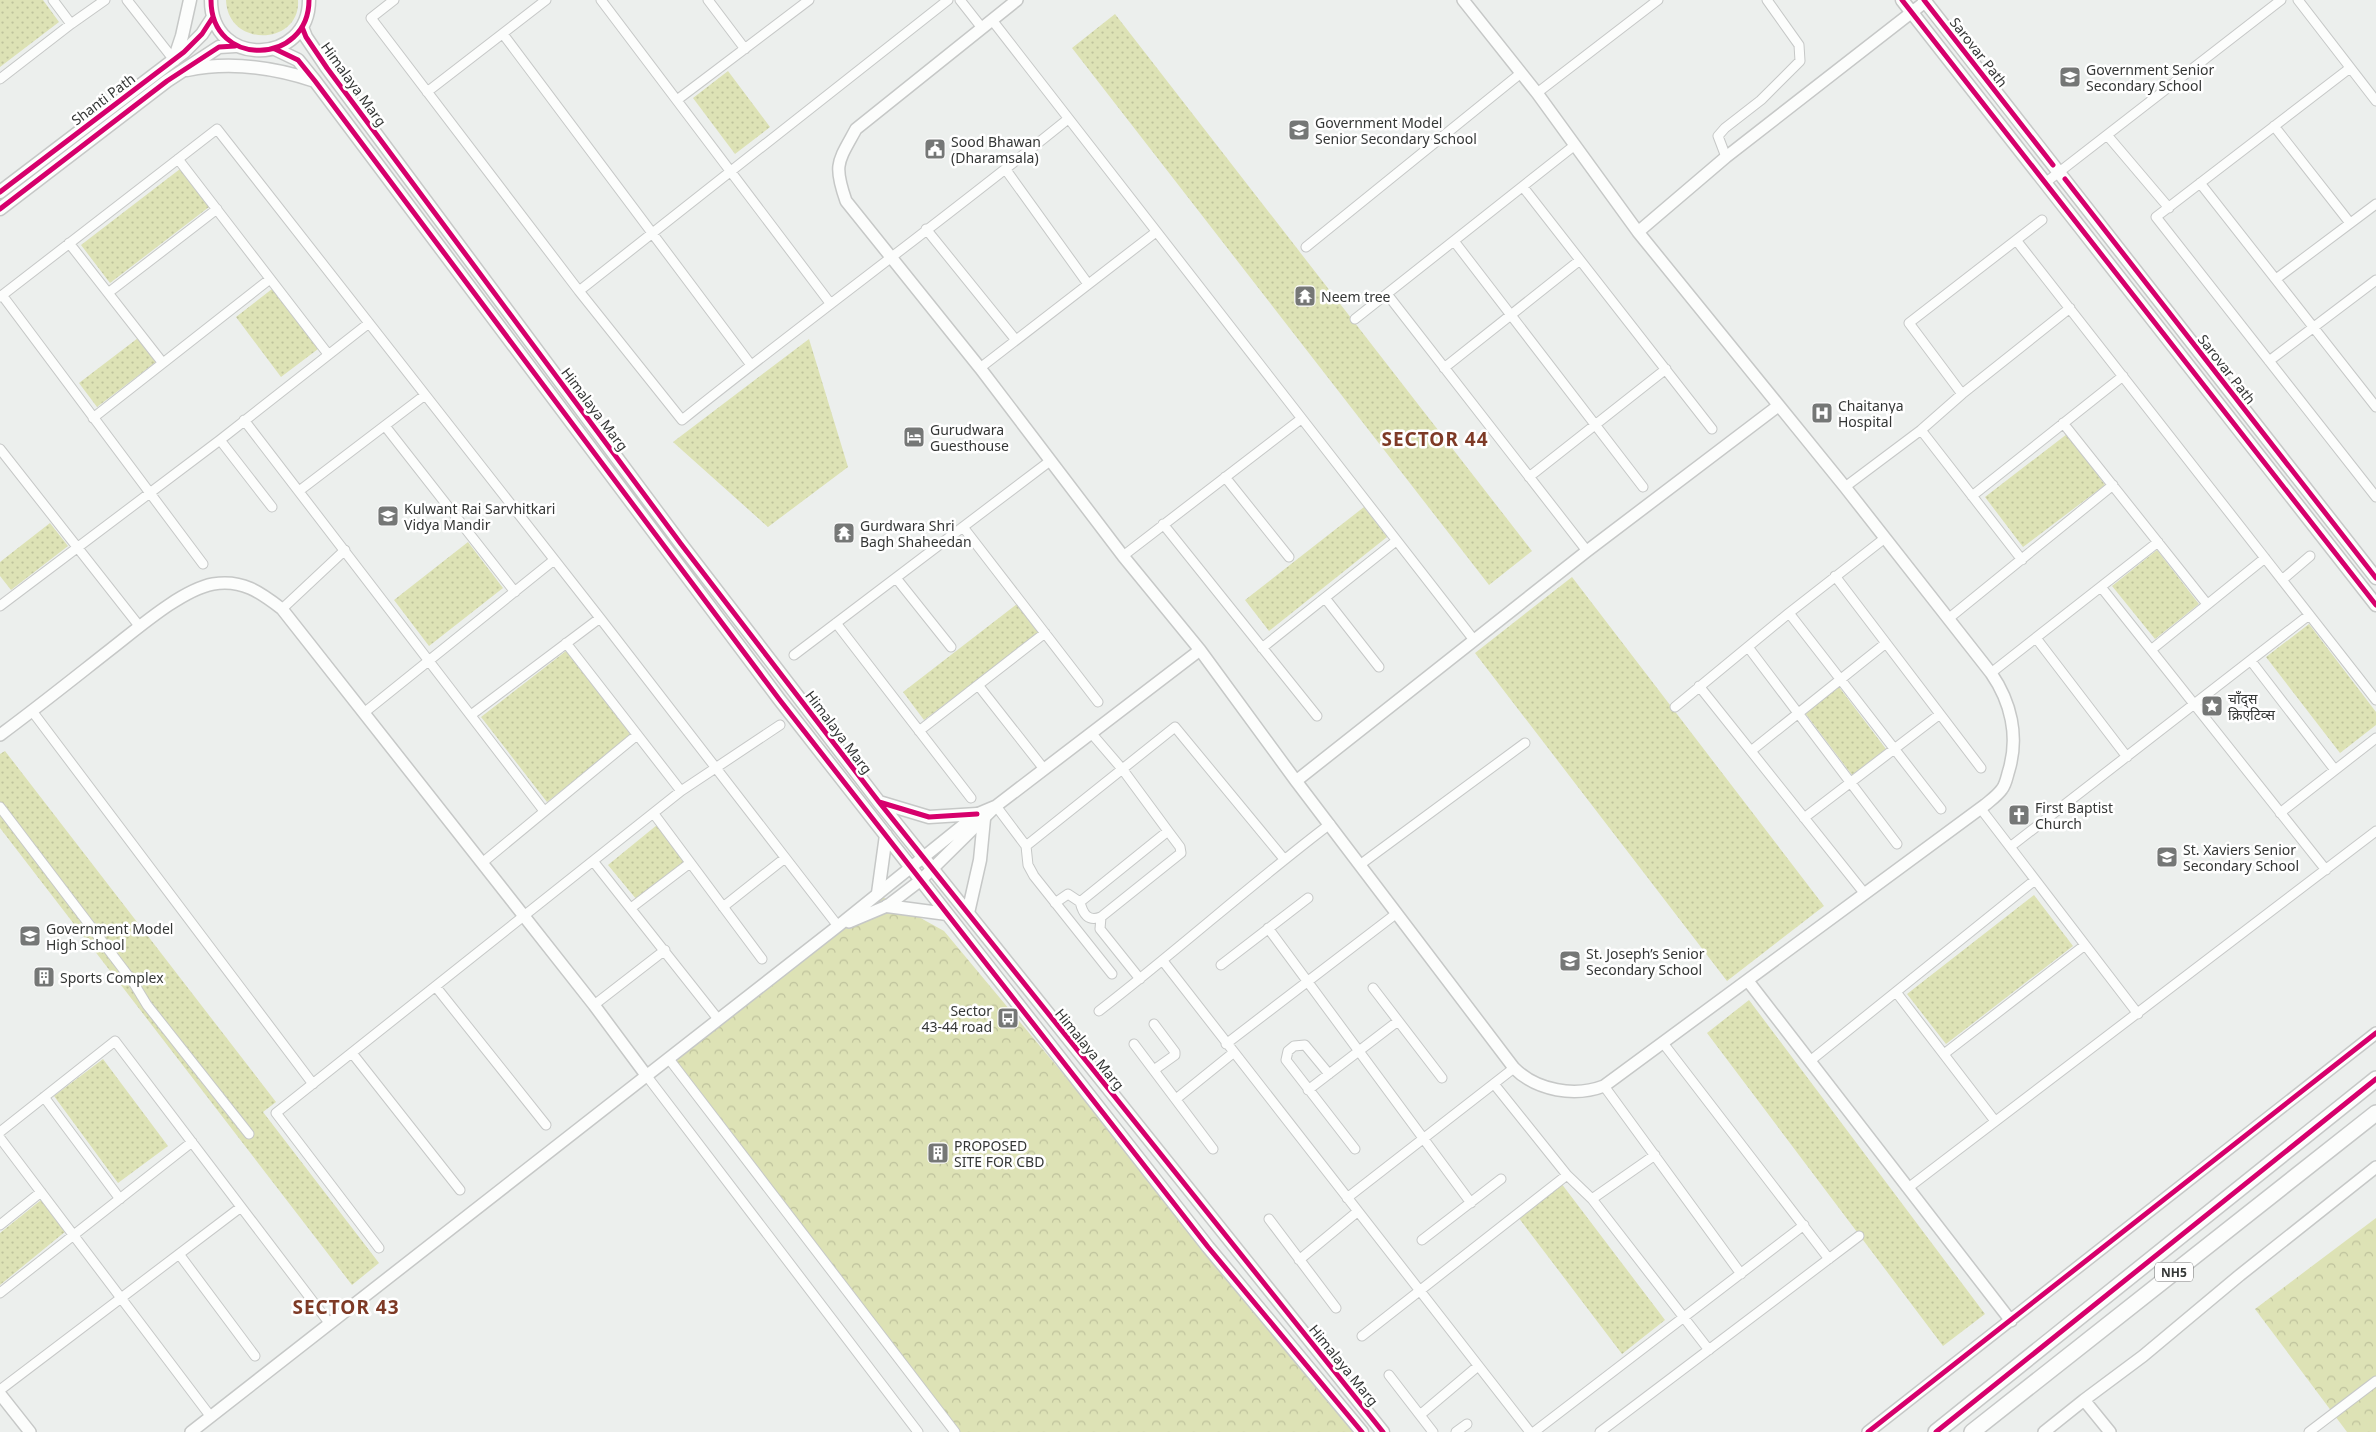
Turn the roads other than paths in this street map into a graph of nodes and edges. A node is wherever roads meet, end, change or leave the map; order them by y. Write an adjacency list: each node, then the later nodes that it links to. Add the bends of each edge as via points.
1 (52, 0): 25 (street)
2 (105, 0): 25 (street)
3 (127, 0): 32 (street)
4 (190, 0): 32 (main road)
5 (210, 0): 23 (main road)
6 (309, 0): 26 (main road)
7 (394, 0): 38 (street, via 371,18)
8 (546, 0): 28 (street)
9 (601, 0): 40 (street)
10 (708, 0): 31 (street)
11 (809, 0): 31 (street)
12 (948, 0): 49 (street)
13 (960, 0): 27 (street)
14 (1017, 0): 24 (street)
15 (1463, 0): 35 (street)
16 (1658, 0): 39 (street)
17 (1767, 0): 46 (street, via 1798,45 1800,60 1761,100 1718,136)
18 (1902, 0): 22 (main road, Sarovar Path)
19 (2281, 0): 44 (street)
20 (2298, 0): 33 (street)
21 (1924, 1): 22 (street); 50 (main road, Sarovar Path)
22 (1912, 12): 46 (street); 51 (main road, Sarovar Path)
23 (212, 17): 29 (main road, via 217,29); 32 (main road, Shanti Path, via 202,34)
24 (992, 20): 27 (street); 42 (street)
25 (71, 24): 36 (street)
26 (302, 27): 30 (main road, via 288,43); 198 (main road, Himalaya Marg, via 327,68 681,544)
27 (982, 28): 69 (street, via 856,129 840,158 838,177 846,201)
28 (502, 34): 38 (street); 64 (street)
29 (235, 46): 30 (main road, via 252,51); 34 (main road, Shanti Path, via 219,47)
30 (275, 49): 37 (main road, Himalaya Marg, via 298,60)
31 (745, 49): 40 (street)
32 (174, 60): 54 (main road, Shanti Path)
33 (2350, 68): 41 (street); 43 (street)
34 (183, 70): 37 (main road, via 211,65 250,66 286,71); 57 (main road, Shanti Path)
35 (1521, 73): 39 (street); 68 (street)
36 (0, 79)
37 (315, 81): 211 (main road, Himalaya Marg, via 779,700)
38 (427, 92): 75 (street)
39 (1537, 93): 45 (street)
40 (677, 100): 49 (street)
41 (2376, 100)
42 (1068, 119): 48 (street); 62 (street)
43 (2274, 126): 52 (street); 60 (street)
44 (2107, 135): 50 (street); 56 (street)
45 (1575, 145): 53 (street); 63 (street)
46 (1726, 157): 63 (street)
47 (178, 159): 58 (street); 67 (street); 83 (street, via 217,129)
48 (1006, 170): 61 (street); 74 (street)
49 (730, 172): 64 (street); 79 (street)
50 (2059, 173): 51 (street); 136 (main road, Sarovar Path)
51 (2045, 183): 143 (main road, Sarovar Path)
52 (2200, 183): 56 (street); 72 (street)
53 (1523, 186): 66 (street); 70 (street)
54 (0, 192)
55 (2376, 204): 60 (street)
56 (2169, 208): 87 (street, via 2156,217)
57 (0, 209)
58 (217, 210): 71 (street); 76 (street)
59 (2042, 220): 65 (street)
60 (2350, 224): 72 (street)
61 (926, 229): 69 (street); 85 (street)
62 (1156, 232): 74 (street); 99 (street)
63 (1638, 232): 96 (street)
64 (652, 234): 75 (street); 89 (street)
65 (2016, 240): 80 (street); 94 (street, via 1909,323)
66 (1454, 241): 77 (street); 81 (street)
67 (69, 243): 76 (street); 78 (street)
68 (1306, 247)
69 (891, 256): 79 (street); 90 (street)
70 (1580, 260): 81 (street); 92 (street)
71 (270, 278): 86 (street); 88 (street)
72 (2276, 279): 84 (street)
73 (2376, 280): 84 (street)
74 (1088, 284): 85 (street)
75 (579, 291): 89 (street, via 682,420)
76 (108, 293): 88 (street)
77 (1387, 294): 82 (street); 91 (street)
78 (1, 296): 98 (street)
79 (830, 303): 89 (street)
80 (2070, 308): 93 (street); 94 (street)
81 (1511, 315): 91 (street); 102 (street)
82 (1355, 319)
83 (369, 323): 86 (street); 95 (street)
84 (2313, 327): 87 (street); 97 (street)
85 (1015, 339): 90 (street)
86 (328, 354): 100 (street)
87 (2269, 360): 117 (street)
88 (162, 362): 98 (street)
89 (751, 365)
90 (980, 368): 108 (street)
91 (1444, 368): 110 (street)
92 (1666, 370): 102 (street); 104 (street)
93 (2123, 376): 101 (street); 130 (street)
94 (1962, 394): 105 (street)
95 (425, 395): 103 (street); 131 (street)
96 (1778, 406): 113 (street); 126 (street)
97 (2376, 407)
98 (93, 418): 115 (street)
99 (1301, 419): 109 (street); 122 (street)
100 (244, 420): 106 (street); 114 (street)
101 (2063, 423): 111 (street); 116 (street)
102 (1595, 425): 110 (street); 112 (street)
103 (385, 426): 114 (street); 139 (street)
104 (1712, 428)
105 (1922, 430): 113 (street); 116 (street)
106 (220, 440): 115 (street); 118 (street)
107 (0, 449): 124 (street)
108 (1050, 461): 120 (street); 127 (street)
109 (1226, 477): 119 (street); 129 (street)
110 (1530, 477): 126 (street)
111 (2113, 485): 123 (street); 132 (street)
112 (1642, 487)
113 (1844, 487): 121 (street)
114 (299, 491): 125 (street)
115 (149, 494): 124 (street); 133 (street)
116 (1972, 496): 132 (street)
117 (2376, 497)
118 (272, 507)
119 (1163, 524): 127 (street); 158 (street)
120 (962, 528): 135 (street); 151 (street)
121 (1886, 538): 134 (street); 148 (street)
122 (1396, 541): 140 (street); 153 (street)
123 (2158, 542): 138 (street); 142 (street)
124 (77, 546): 141 (street); 150 (street)
125 (345, 550): 144 (street); 162 (street)
126 (1587, 551): 153 (street)
127 (1122, 556): 159 (street)
128 (2310, 556): 137 (street)
129 (1289, 557)
130 (2265, 558): 137 (street); 142 (street)
131 (554, 560): 139 (street); 147 (street)
132 (2022, 560): 148 (street)
133 (203, 564)
134 (1835, 576): 145 (street); 155 (street)
135 (896, 578): 149 (street); 156 (street)
136 (2376, 578)
137 (2282, 580): 146 (street)
138 (2100, 587): 152 (street); 160 (street)
139 (515, 592): 162 (street)
140 (1325, 598): 158 (street); 164 (street)
141 (1, 602)
142 (2207, 604): 160 (street)
143 (2376, 605)
144 (282, 609): 150 (street, via 256,589 213,584 190,592); 174 (street)
145 (1789, 613): 157 (street); 166 (street)
146 (2309, 615): 163 (street); 169 (street)
147 (600, 618): 154 (street); 190 (street)
148 (1948, 619): 165 (street)
149 (836, 623): 161 (street); 180 (street)
150 (140, 627): 173 (street)
151 (1045, 633): 167 (street); 170 (street)
152 (2036, 638): 165 (street); 188 (street)
153 (1474, 640): 194 (street)
154 (566, 643): 177 (street); 183 (street)
155 (1886, 643): 166 (street); 176 (street)
156 (951, 647)
157 (1748, 647): 168 (street); 175 (street)
158 (1262, 648): 178 (street)
159 (1200, 650): 181 (street); 194 (street)
160 (2151, 650): 171 (street)
161 (794, 655)
162 (429, 661): 174 (street); 177 (street)
163 (2252, 661): 171 (street); 193 (street)
164 (1379, 667)
165 (1991, 673): 202 (street, via 2012,716 2013,745 2003,788)
166 (1840, 679): 175 (street); 186 (street)
167 (978, 685): 180 (street); 191 (street)
168 (1699, 686): 172 (street); 187 (street)
169 (2376, 700)
170 (1098, 702)
171 (2194, 706): 188 (street); 204 (street)
172 (1675, 707)
173 (32, 711): 182 (street); 276 (street)
174 (364, 712): 220 (street)
175 (1797, 713): 187 (street); 195 (street)
176 (1940, 714): 186 (street); 189 (street)
177 (471, 715): 203 (street)
178 (1317, 716)
179 (780, 725): 190 (street)
180 (919, 731): 197 (street)
181 (1092, 734): 191 (street); 192 (street)
182 (0, 735)
183 (637, 735): 196 (street); 203 (street)
184 (2376, 738): 193 (street)
185 (1525, 743): 221 (street)
186 (1894, 748): 195 (street); 201 (street)
187 (1751, 751): 207 (street)
188 (2127, 757): 214 (street)
189 (1981, 768)
190 (714, 769): 196 (street); 216 (street)
191 (1044, 769): 199 (street)
192 (1123, 770): 209 (street); 213 (street); 217 (street, via 1175,727)
193 (2336, 770): 204 (street)
194 (1296, 781): 208 (street)
195 (1849, 782): 207 (street); 212 (street)
196 (681, 791): 205 (street)
197 (971, 798)
198 (878, 802): 206 (main road, via 930,817); 215 (main road, Himalaya Marg)
199 (996, 806): 206 (street); 213 (street)
200 (0, 808): 286 (street)
201 (1941, 809)
202 (1981, 809): 214 (street); 228 (street)
203 (544, 811): 220 (street)
204 (2280, 812): 224 (street)
205 (654, 814): 218 (street); 219 (street)
206 (980, 817): 215 (street); 223 (street); 235 (main road, via 980,860)
207 (1804, 818): 228 (street)
208 (1330, 824): 217 (street); 221 (street)
209 (1168, 831): 230 (street); 239 (street, via 1182,853)
210 (2376, 831): 224 (street)
211 (886, 835): 222 (main road, Himalaya Marg); 227 (main road)
212 (1897, 844)
213 (1026, 846): 231 (street, via 1028,865)
214 (2010, 847): 226 (street)
215 (924, 856): 222 (street); 223 (main road, Himalaya Marg)
216 (785, 858): 232 (street); 240 (street)
217 (1284, 859): 245 (street)
218 (593, 861): 234 (street); 238 (street)
219 (690, 862): 232 (street); 234 (street)
220 (482, 863): 238 (street)
221 (1361, 864): 236 (street)
222 (910, 867): 225 (main road, Himalaya Marg); 227 (street)
223 (933, 868): 225 (street); 235 (main road, Himalaya Marg)
224 (2326, 870): 256 (street)
225 (921, 880): 233 (street); 237 (main road, Himalaya Marg)
226 (2036, 880): 242 (street); 253 (street)
227 (878, 894): 240 (street)
228 (1865, 894): 249 (street)
229 (1308, 898): 241 (street)
230 (1080, 902): 231 (street, via 1068,894); 239 (street, via 1082,911 1089,918)
231 (1055, 903): 247 (street)
232 (723, 906): 244 (street)
233 (887, 906): 237 (main road); 240 (street)
234 (631, 908): 243 (street)
235 (968, 913): 340 (main road, Himalaya Marg)
236 (1396, 913): 250 (street); 270 (street)
237 (947, 914): 339 (main road, Himalaya Marg, via 1208,1247)
238 (524, 917): 251 (street); 254 (street)
239 (1101, 917): 248 (street, via 1100,929)
240 (838, 926): 257 (street)
241 (1268, 928): 246 (street); 250 (street)
242 (2085, 945): 256 (street); 267 (street)
243 (665, 950): 254 (street); 257 (street)
244 (762, 959)
245 (1163, 961): 248 (street); 263 (street)
246 (1221, 965)
247 (1112, 974)
248 (1140, 979): 255 (street)
249 (1748, 981): 261 (street); 269 (street)
250 (1308, 982): 263 (street); 266 (street)
251 (436, 987): 264 (street); 284 (street)
252 (1373, 988): 258 (street)
253 (1896, 992): 267 (street); 269 (street)
254 (594, 1005): 273 (street)
255 (1099, 1011)
256 (2138, 1014): 283 (street)
257 (718, 1019): 268 (street)
258 (1398, 1021): 266 (street); 274 (street)
259 (1154, 1024): 271 (street, via 1175,1055)
260 (2376, 1033): 321 (street)
261 (1663, 1043): 278 (street); 306 (street)
262 (1134, 1044): 271 (street)
263 (1226, 1044): 265 (street)
264 (352, 1053): 276 (street); 297 (street)
265 (1232, 1053): 281 (street); 299 (street)
266 (1358, 1053): 272 (street); 288 (street)
267 (1944, 1054): 283 (street)
268 (669, 1058): 273 (street); 338 (street)
269 (1810, 1061): 296 (street)
270 (1514, 1068): 277 (street); 278 (street, via 1523,1077 1563,1091 1594,1090)
271 (1154, 1070): 281 (street)
272 (1329, 1074): 279 (street); 279 (street, via 1309,1049 1304,1045 1294,1046 1288,1051 1286,1060)
273 (646, 1075): 322 (street); 337 (street)
274 (1442, 1078)
275 (2376, 1079): 347 (highway, NH5)
276 (313, 1084): 311 (street, via 276,1113)
277 (1494, 1084): 288 (street); 294 (street)
278 (1604, 1086): 292 (street)
279 (1308, 1090): 291 (street)
280 (44, 1097): 285 (street); 289 (street, via 115,1041); 300 (street)
281 (1176, 1099): 290 (street)
282 (2376, 1113): 348 (highway, NH5)
283 (1996, 1122): 296 (street)
284 (546, 1125)
285 (0, 1132)
286 (249, 1134)
287 (0, 1138): 298 (street)
288 (1423, 1138): 299 (street); 302 (street)
289 (192, 1142): 300 (street); 303 (street)
290 (1213, 1149)
291 (1355, 1149)
292 (1655, 1155): 301 (street); 315 (street)
293 (2376, 1167): 331 (street)
294 (1567, 1174): 301 (street); 316 (street)
295 (1501, 1180): 302 (street)
296 (1908, 1188): 321 (street)
297 (460, 1190)
298 (41, 1192): 307 (street); 308 (street)
299 (1346, 1198): 304 (street)
300 (120, 1199): 308 (street)
301 (1592, 1199): 320 (street)
302 (1471, 1203): 310 (street)
303 (242, 1207): 312 (street); 322 (street)
304 (1357, 1212): 314 (street); 316 (street)
305 (1269, 1220): 314 (street)
306 (1804, 1225): 313 (street); 315 (street)
307 (0, 1226)
308 (74, 1235): 317 (street); 318 (street)
309 (1859, 1236): 313 (street)
310 (1422, 1240)
311 (380, 1248)
312 (179, 1254): 318 (street); 325 (street)
313 (1829, 1258): 324 (street)
314 (1299, 1260): 319 (street)
315 (1741, 1274): 320 (street)
316 (1420, 1292): 323 (street); 326 (street)
317 (0, 1293)
318 (121, 1298): 329 (street); 333 (street)
319 (1336, 1308)
320 (1684, 1318): 324 (street); 344 (street)
321 (2011, 1321): 346 (street)
322 (330, 1324): 333 (street)
323 (1362, 1336)
324 (1709, 1350): 345 (street)
325 (256, 1356)
326 (1478, 1366): 332 (street); 343 (street)
327 (1389, 1375): 332 (street)
328 (2376, 1380): 351 (street)
329 (0, 1390)
330 (0, 1394): 335 (street)
331 (2084, 1400): 349 (street); 350 (street)
332 (1420, 1415): 341 (street)
333 (211, 1416): 336 (street)
334 (1467, 1424): 342 (street)
335 (30, 1432)
336 (191, 1432)
337 (918, 1432)
338 (955, 1432)
339 (1362, 1432)
340 (1383, 1432)
341 (1433, 1432)
342 (1456, 1432)
343 (1530, 1432)
344 (1534, 1432)
345 (1600, 1432)
346 (1868, 1432)
347 (1936, 1432)
348 (1972, 1432)
349 (2044, 1432)
350 (2110, 1432)
351 (2309, 1432)

